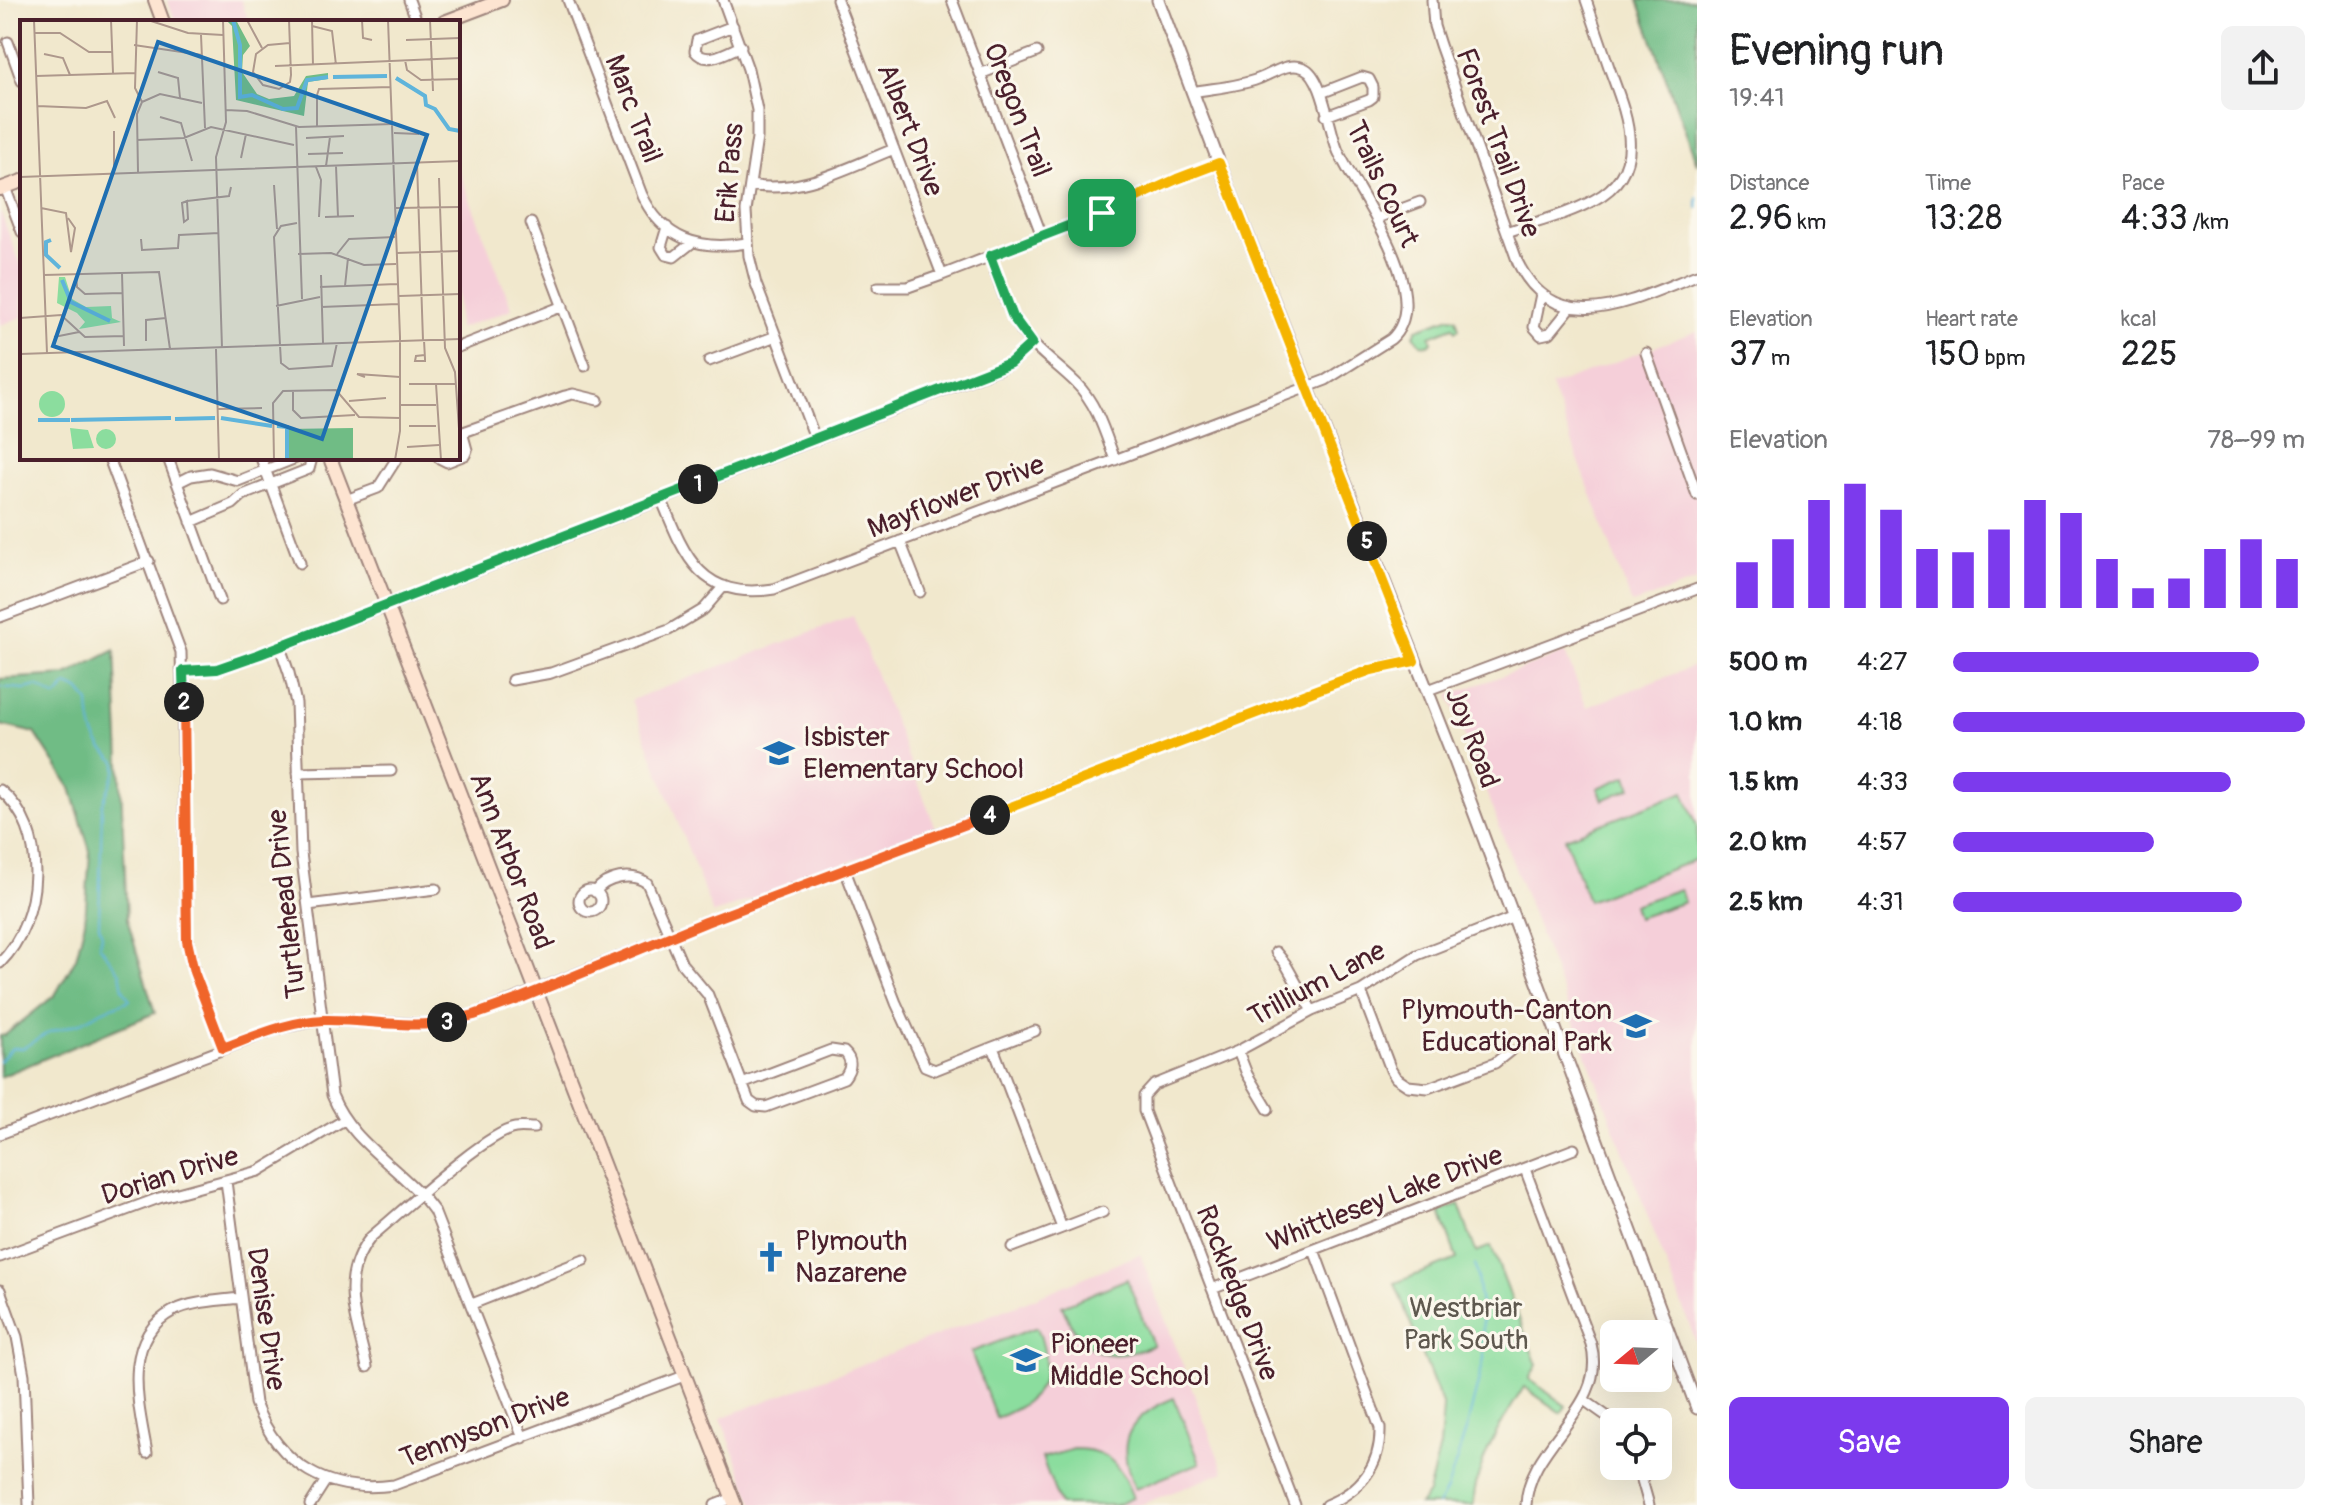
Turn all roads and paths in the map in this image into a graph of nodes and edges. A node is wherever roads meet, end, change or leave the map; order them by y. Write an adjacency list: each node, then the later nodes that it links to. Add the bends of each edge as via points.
1 (409, 0): 10 (street)
2 (502, 0): 11 (main road)
3 (568, 0): 28 (street, Marc Trail, via 642,195)
4 (723, 0): 12 (street, Erik Pass)
5 (837, 0): 21 (street, Albert Drive)
6 (952, 0): 16 (street, Oregon Trail)
7 (1158, 0): 18 (street, Joy Road)
8 (1432, 0): 30 (street, Forest Trail Drive, via 1434,26)
9 (1586, 0): 30 (street, via 1627,117 1626,163 1615,183 1594,200)
10 (416, 20)
11 (449, 20)
12 (733, 26): 14 (street, Erik Pass); 14 (street, via 697,40 695,51 706,59)
13 (8, 42): 17 (street)
14 (741, 46): 23 (street, Erik Pass, via 757,110)
15 (1037, 52): 16 (street)
16 (980, 74): 31 (street, Oregon Trail)
17 (20, 75)
18 (1192, 92): 19 (street, Trails Court, via 1246,83 1295,66 1315,76); 22 (street, Joy Road)
19 (1321, 93): 20 (street, Trails Court); 20 (street, via 1362,77 1373,87 1369,100)
20 (1326, 116): 26 (street, Trails Court, via 1337,149)
21 (894, 149): 23 (street, via 797,186); 35 (street, Albert Drive)
22 (1219, 163): 31 (street); 47 (street, Joy Road)
23 (750, 185): 33 (street, Erik Pass)
24 (2, 188): 29 (street)
25 (1420, 202): 26 (street)
26 (1377, 218): 47 (street, Trails Court, via 1406,295 1403,324 1381,346)
27 (531, 223): 39 (street)
28 (667, 227): 32 (street, Marc Trail); 32 (street, Marc Trail, via 661,247 666,255 674,257)
29 (20, 228)
30 (1507, 232): 38 (street, Forest Trail Drive, via 1520,268)
31 (1042, 236): 34 (street)
32 (693, 242): 33 (street, Marc Trail, via 715,247)
33 (747, 243): 41 (street, Erik Pass)
34 (990, 256): 35 (street); 42 (street, via 1013,317)
35 (942, 275): 37 (street, via 908,287)
36 (1697, 275): 40 (street, Forest Trail Drive, via 1613,306)
37 (878, 287)
38 (1541, 294): 40 (street, Forest Trail Drive); 40 (street, via 1534,327 1541,335 1550,333)
39 (563, 306): 43 (street); 46 (street)
40 (1571, 307)
41 (776, 336): 45 (street); 50 (street, Erik Pass)
42 (1032, 343): 50 (street, via 998,369); 59 (street, via 1088,397)
43 (460, 346)
44 (1646, 353): 65 (street)
45 (709, 361)
46 (585, 366)
47 (1306, 387): 59 (street, Mayflower Drive); 79 (street, Joy Road)
48 (598, 400): 49 (street, via 573,394)
49 (460, 433): 51 (street, via 467,450)
50 (815, 438): 66 (street)
51 (460, 457)
52 (110, 460): 70 (street)
53 (169, 460): 62 (street)
54 (262, 460): 60 (street)
55 (291, 460): 60 (street)
56 (311, 460): 63 (street, via 309,469)
57 (331, 460): 67 (main road, Ann Arbor Road)
58 (396, 460): 67 (street, via 378,488)
59 (1115, 460): 69 (street, Mayflower Drive)
60 (266, 471): 61 (street); 63 (street)
61 (238, 481): 62 (street, via 210,473); 64 (street)
62 (177, 483): 68 (street)
63 (271, 485): 64 (street); 71 (street)
64 (243, 495): 68 (street)
65 (1697, 495)
66 (661, 498): 72 (street, via 687,558); 76 (street)
67 (346, 500): 76 (main road, Ann Arbor Road)
68 (191, 522): 75 (street)
69 (900, 541): 72 (street, Mayflower Drive, via 774,589); 74 (street)
70 (149, 561): 77 (street); 80 (street, via 176,633)
71 (300, 563)
72 (724, 586): 81 (street, via 704,609 669,630 551,673)
73 (1697, 589): 82 (street)
74 (920, 592)
75 (220, 600)
76 (386, 605): 78 (street); 95 (main road, Ann Arbor Road)
77 (0, 617)
78 (280, 647): 80 (street, via 217,669); 84 (street, Turtlehead Drive, via 296,703)
79 (1414, 661): 82 (street, Joy Road); 86 (street, via 1319,689)
80 (183, 671): 100 (street, via 187,941)
81 (512, 680)
82 (1428, 690): 90 (street, Joy Road)
83 (391, 771): 84 (street)
84 (298, 773): 89 (street, Turtlehead Drive)
85 (0, 790): 93 (street, via 24,818 35,873 28,919)
86 (845, 870): 91 (street); 99 (street, via 925,1066 935,1070)
87 (436, 889): 89 (street)
88 (595, 892): 91 (street, via 616,879 643,879)
89 (308, 905): 97 (street, Turtlehead Drive)
90 (1514, 917): 94 (street, Trillium Lane, via 1417,955); 126 (street, Joy Road)
91 (669, 937): 95 (street); 103 (street, via 682,964 708,995)
92 (1276, 952): 96 (street)
93 (0, 963)
94 (1361, 991): 96 (street, Trillium Lane); 102 (street, via 1393,1074 1408,1086 1428,1088 1495,1063)
95 (535, 992): 97 (street, via 441,1023); 124 (main road, Ann Arbor Road)
96 (1312, 1011): 101 (street, Trillium Lane)
97 (321, 1020): 100 (street); 106 (street, Turtlehead Drive, via 330,1088)
98 (1035, 1031): 99 (street)
99 (993, 1047): 114 (street)
100 (223, 1048): 108 (street)
101 (1238, 1051): 104 (street, Trillium Lane, via 1154,1085); 105 (street)
102 (1510, 1051)
103 (742, 1084): 103 (street, via 751,1103 766,1107 844,1078 850,1063 844,1052 831,1050)
104 (1144, 1096): 119 (street, Rockledge Drive, via 1144,1111)
105 (1268, 1109)
106 (344, 1120): 111 (street, Dorian Drive, via 270,1166); 112 (street, Turtlehead Drive)
107 (534, 1128): 112 (street, via 499,1134)
108 (0, 1134)
109 (1574, 1149): 110 (street, Whittlesey Lake Drive)
110 (1525, 1169): 116 (street, Whittlesey Lake Drive); 125 (street, via 1594,1352 1594,1373)
111 (226, 1181): 117 (street, Dorian Drive, via 159,1198); 121 (street, Denise Drive)
112 (422, 1195): 122 (street, Turtlehead Drive, via 446,1235); 123 (street, via 371,1237 354,1265 352,1298)
113 (1103, 1212): 114 (street)
114 (1062, 1228): 115 (street)
115 (1012, 1247)
116 (1314, 1250): 119 (street, Whittlesey Lake Drive); 137 (street, via 1380,1428 1371,1470 1352,1492)
117 (0, 1257)
118 (584, 1260): 122 (street)
119 (1212, 1289): 136 (street, Rockledge Drive)
120 (0, 1290): 133 (street, via 24,1375)
121 (240, 1298): 129 (street, via 173,1312 145,1340 136,1383); 130 (street, Denise Drive, via 251,1387 261,1419 291,1458)
122 (472, 1304): 128 (street, Turtlehead Drive)
123 (367, 1367)
124 (684, 1376): 128 (street, Tennyson Drive); 132 (main road, Ann Arbor Road)
125 (1584, 1400): 127 (street); 138 (street, via 1535,1465)
126 (1697, 1408)
127 (1600, 1411)
128 (523, 1438): 130 (street, Tennyson Drive, via 394,1485 361,1488)
129 (147, 1453)
130 (326, 1480): 134 (street)
131 (1642, 1480): 139 (street)
132 (734, 1502): 135 (street)
133 (29, 1505)
134 (310, 1505)
135 (715, 1505)
136 (1295, 1505)
137 (1326, 1505)
138 (1526, 1505)
139 (1649, 1505)

